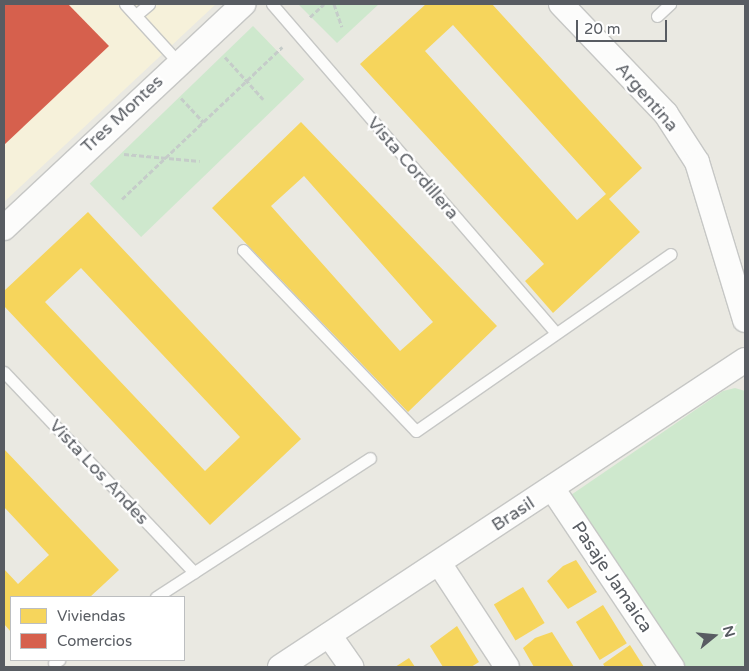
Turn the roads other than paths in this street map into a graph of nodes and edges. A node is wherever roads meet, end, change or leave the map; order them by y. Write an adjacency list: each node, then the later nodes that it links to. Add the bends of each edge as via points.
1 (125, 4): 7 (lane)
2 (149, 4): 7 (lane)
3 (243, 4): 9 (street, Tres Montes)
4 (272, 4): 14 (lane, Vista Cordillera)
5 (561, 4): 13 (street, Argentina, via 666,114 697,162)
6 (670, 4): 8 (lane)
7 (136, 15): 9 (lane)
8 (657, 16)
9 (178, 62): 10 (street, Tres Montes)
10 (4, 228)
11 (243, 250): 14 (lane, via 416,431)
12 (671, 254): 14 (lane)
13 (745, 320)
14 (556, 332)
15 (745, 360): 18 (street, Brasil)
16 (4, 372): 20 (lane, Vista Los Andes)
17 (370, 458): 20 (lane)
18 (552, 488): 19 (street, Brasil); 26 (street, Pasaje Jamaica)
19 (438, 563): 22 (street, Brasil); 25 (street)
20 (194, 572): 21 (lane)
21 (158, 596)
22 (329, 635): 23 (street, Brasil); 24 (street)
23 (280, 667)
24 (351, 667)
25 (507, 667)
26 (672, 667)

